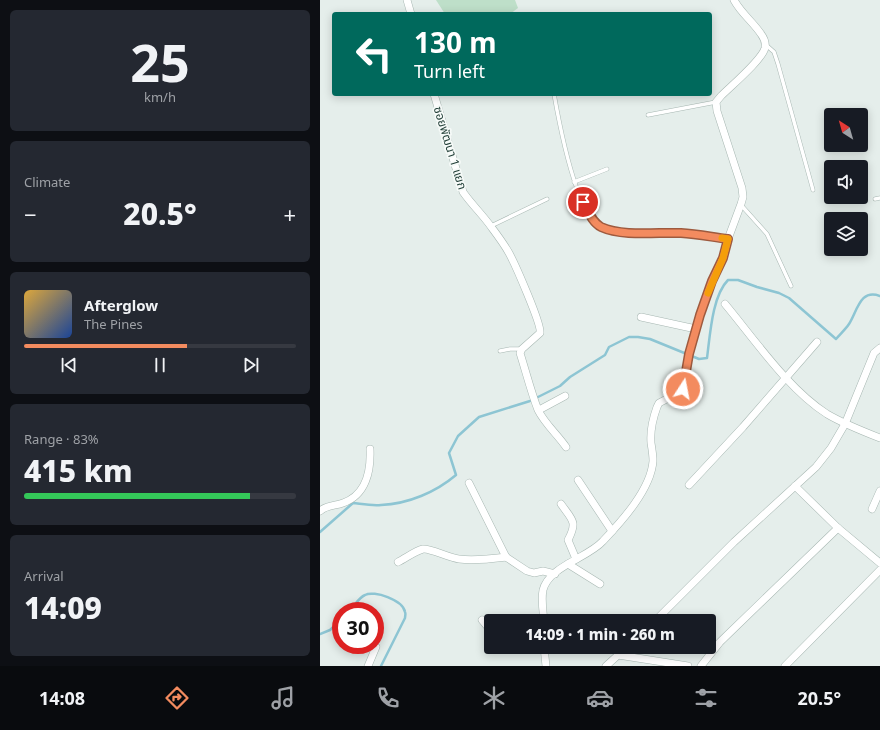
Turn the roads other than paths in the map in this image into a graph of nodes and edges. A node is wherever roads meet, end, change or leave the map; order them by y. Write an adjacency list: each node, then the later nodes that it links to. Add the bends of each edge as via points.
1 (407, 0): 3 (street)
2 (734, 0): 4 (street, via 761,33)
3 (410, 12)
4 (766, 44): 7 (street, via 758,59); 11 (lane, via 774,52 778,64)
5 (435, 96): 16 (street, ซอยพัฒนา 1 แยก, via 463,192)
6 (554, 96): 10 (lane)
7 (716, 102): 8 (lane); 15 (street, via 742,188)
8 (648, 115)
9 (608, 169): 10 (lane)
10 (574, 182): 17 (lane, via 591,218 601,227 632,232 682,233)
11 (813, 190)
12 (880, 198): 14 (lane)
13 (547, 199): 16 (lane)
14 (875, 199)
15 (741, 204): 17 (street); 18 (lane, via 767,234)
16 (492, 226): 24 (street, ซอยพัฒนา 1 แยก, via 510,254 540,327 540,333)
17 (728, 239): 21 (street)
18 (791, 286)
19 (726, 304): 26 (street)
20 (641, 316): 21 (street)
21 (696, 329): 42 (street, via 683,389 659,403 657,407 651,435 653,460 650,476 634,503)
22 (817, 342): 26 (street)
23 (880, 348): 29 (street, via 874,353)
24 (522, 349): 25 (lane); 28 (street, via 520,353)
25 (500, 351)
26 (785, 377): 29 (street, via 812,403); 35 (street, via 743,427)
27 (565, 396): 28 (street)
28 (538, 410): 31 (street)
29 (845, 424): 30 (street); 36 (street, via 816,467)
30 (880, 438)
31 (566, 447)
32 (370, 449): 40 (street, via 370,462 362,490 344,503 324,507)
33 (578, 480): 42 (street)
34 (469, 483): 43 (street)
35 (689, 484)
36 (795, 486): 41 (street); 52 (street)
37 (880, 491): 39 (street)
38 (562, 504): 44 (street, via 575,526 568,540)
39 (872, 509)
40 (320, 511)
41 (838, 528): 46 (street); 62 (street, via 720,642)
42 (612, 531): 44 (street, via 593,550)
43 (506, 557): 45 (street, via 482,561 459,559 424,549); 49 (street, via 527,571)
44 (576, 559): 47 (street)
45 (398, 562)
46 (880, 562)
47 (568, 564): 49 (street); 50 (street)
48 (880, 570): 63 (street)
49 (555, 574): 51 (street, via 543,590)
50 (600, 584)
51 (544, 614)
52 (662, 614)
53 (482, 620): 54 (street)
54 (484, 622)
55 (373, 654): 58 (street)
56 (545, 654): 59 (street)
57 (618, 655): 60 (street); 61 (street)
58 (368, 666)
59 (546, 666)
60 (606, 666)
61 (688, 666)
62 (701, 666)
63 (785, 666)

